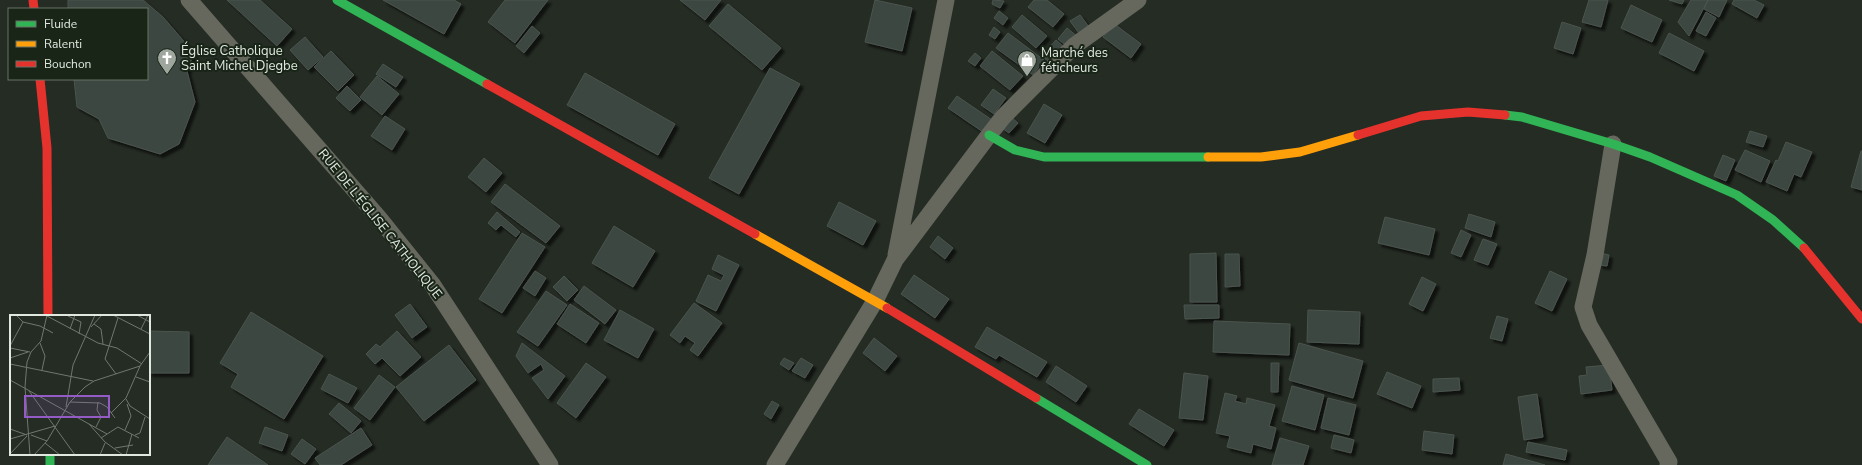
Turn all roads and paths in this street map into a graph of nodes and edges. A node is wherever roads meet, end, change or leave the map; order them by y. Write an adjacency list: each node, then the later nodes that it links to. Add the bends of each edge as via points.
1 (189, 0): 12 (street, RUE DE L'ÉGLISE CATHOLIQUE, via 379,218 432,284)
2 (337, 0): 9 (street)
3 (946, 0): 8 (street)
4 (1138, 0): 6 (street, via 1074,46)
5 (40, 80): 10 (street, via 47,148)
6 (989, 135): 7 (street, via 1006,148 1044,157 1261,157 1300,152 1421,116 1468,112 1522,117); 8 (street)
7 (1613, 144): 11 (street, via 1650,157 1737,195 1774,220 1808,252); 15 (street, via 1595,255 1583,308 1589,324 1669,462)
8 (895, 260): 9 (street)
9 (875, 301): 13 (street); 14 (street)
10 (48, 315)
11 (1862, 319)
12 (550, 465)
13 (775, 465)
14 (1147, 465)
15 (1668, 465)

